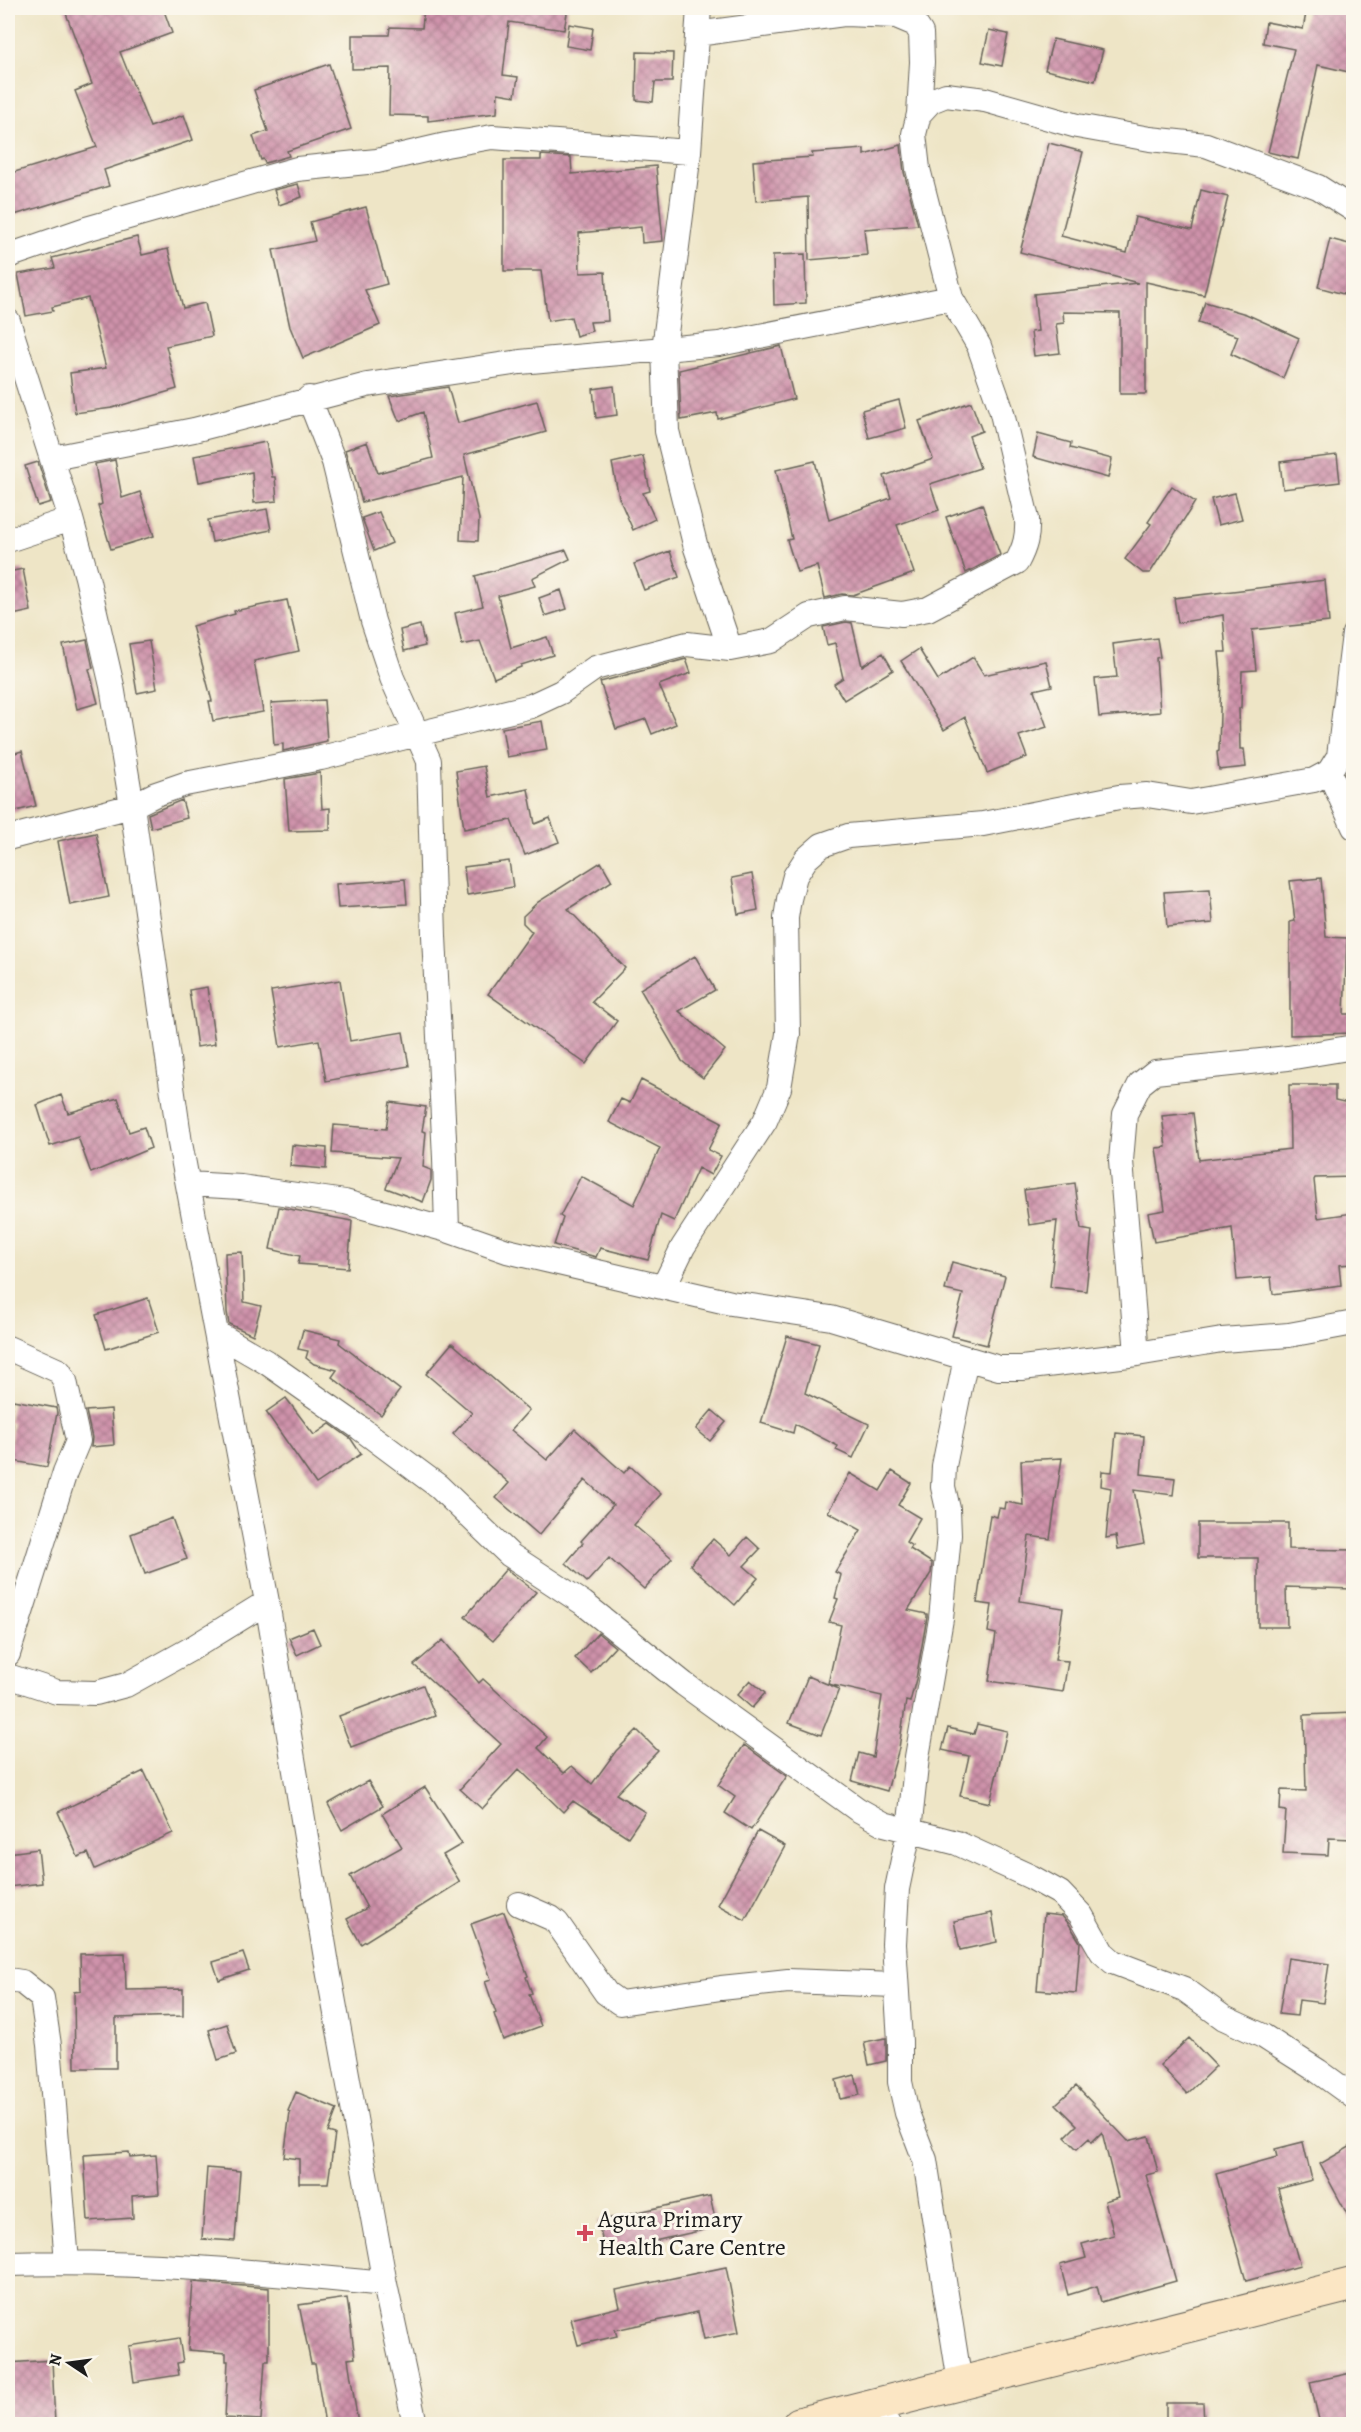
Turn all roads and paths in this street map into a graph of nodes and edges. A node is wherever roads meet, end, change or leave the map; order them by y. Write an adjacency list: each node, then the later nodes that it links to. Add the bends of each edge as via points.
1 (699, 8): 2 (street)
2 (697, 34): 3 (street, via 844,15 896,16 915,24 921,33); 4 (street)
3 (919, 114): 5 (street, via 931,101 946,95 985,100 1077,126 1206,146 1318,188); 7 (street, via 914,134 918,169)
4 (688, 152): 6 (street, via 492,137 377,161 297,169 86,229); 9 (street)
5 (1353, 210)
6 (8, 256)
7 (951, 298): 9 (street, via 740,340); 15 (street, via 979,345 1001,409 1027,519 1028,535 1017,562 928,609 902,614 844,608 808,616 771,641)
8 (8, 321): 11 (street)
9 (664, 349): 10 (street, via 520,362 367,385); 15 (street, via 667,431 696,548)
10 (309, 399): 11 (street, via 194,430); 17 (street, via 334,462 373,621 392,678)
11 (53, 458): 12 (street)
12 (71, 519): 13 (street); 19 (street, via 112,686)
13 (8, 540)
14 (1353, 634): 16 (street)
15 (730, 649): 17 (street, via 687,644 595,668 561,692 531,706)
16 (1352, 659): 18 (street, via 1339,756)
17 (418, 735): 19 (street, via 185,784); 24 (street, via 429,761)
18 (1329, 772): 20 (street); 25 (street, via 1314,780 1191,802 1147,795 1119,798 983,824 848,836 822,845 795,876 789,899 788,1034 779,1088 765,1121 683,1247)
19 (132, 806): 21 (street); 23 (street)
20 (1353, 827)
21 (8, 838)
22 (1353, 1047): 29 (street, via 1155,1072 1140,1084 1125,1114 1121,1161)
23 (188, 1184): 24 (street, via 241,1187 345,1202); 27 (street)
24 (447, 1230): 25 (street, via 507,1251)
25 (664, 1286): 30 (street, via 731,1303 831,1318)
26 (1353, 1323): 29 (street)
27 (216, 1333): 31 (street); 34 (street, via 266,1362 438,1486 510,1555 584,1603 684,1684 857,1809 884,1824)
28 (8, 1348): 32 (street, via 59,1371 65,1381 78,1442)
29 (1137, 1354): 30 (street, via 1022,1368 999,1368)
30 (966, 1358): 34 (street, via 944,1466 949,1535 941,1619 917,1757)
31 (267, 1602): 33 (street, via 126,1685 96,1693 57,1692); 41 (street)
32 (8, 1654)
33 (8, 1676)
34 (909, 1831): 37 (street, via 897,1889); 38 (street, via 957,1843 1060,1893 1081,1915 1102,1952 1113,1962 1184,1989 1224,2018 1263,2036 1318,2071)
35 (519, 1904): 37 (street, via 557,1923 606,1993 620,2003 788,1981)
36 (8, 1980): 39 (street, via 22,1982 42,1998)
37 (895, 1985): 43 (street, via 900,2082 925,2160)
38 (1353, 2097)
39 (67, 2262): 40 (street); 41 (street, via 231,2270)
40 (8, 2264)
41 (385, 2284): 45 (street)
42 (1353, 2284): 43 (street)
43 (960, 2384): 44 (street)
44 (879, 2416): 46 (street)
45 (415, 2424)
46 (800, 2424)

